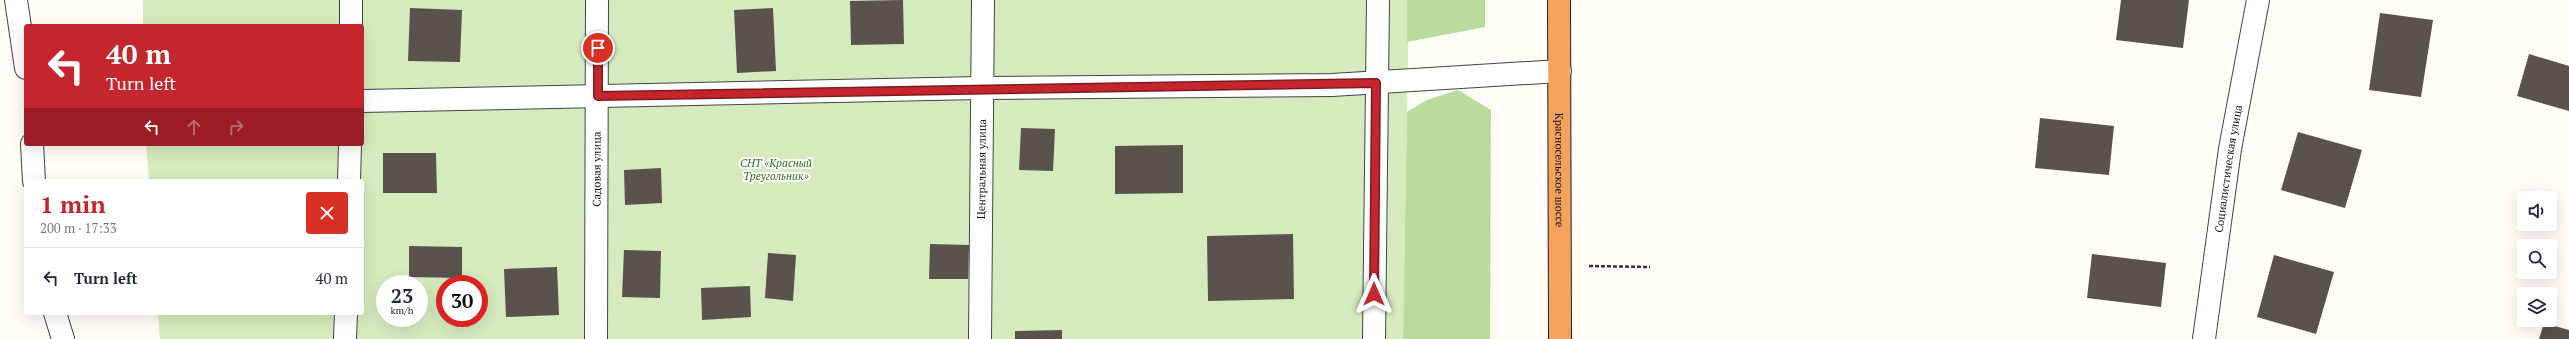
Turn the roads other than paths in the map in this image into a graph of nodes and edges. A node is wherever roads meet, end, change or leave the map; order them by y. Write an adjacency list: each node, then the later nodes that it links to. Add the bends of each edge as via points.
1 (16, 0): 9 (street)
2 (351, 0): 8 (street)
3 (597, 0): 13 (street, Садовая улица)
4 (983, 0): 12 (street, Центральная улица)
5 (1378, 0): 11 (street)
6 (1560, 0): 10 (highway, Красносельское шоссе)
7 (2258, 0): 27 (street, Социалистическая улица, via 2230,149)
8 (351, 24)
9 (24, 54)
10 (1560, 71): 11 (street); 26 (highway, Красносельское шоссе)
11 (1376, 83): 12 (street); 25 (street)
12 (980, 88): 13 (street); 24 (street, Центральная улица)
13 (598, 96): 14 (street); 23 (street, Садовая улица)
14 (364, 101)
15 (32, 146): 17 (street)
16 (350, 146): 18 (street)
17 (34, 179)
18 (349, 179)
19 (56, 315): 21 (street)
20 (346, 315): 22 (street)
21 (63, 339)
22 (345, 339)
23 (596, 339)
24 (980, 339)
25 (1374, 339)
26 (1560, 339)
27 (2204, 339)

